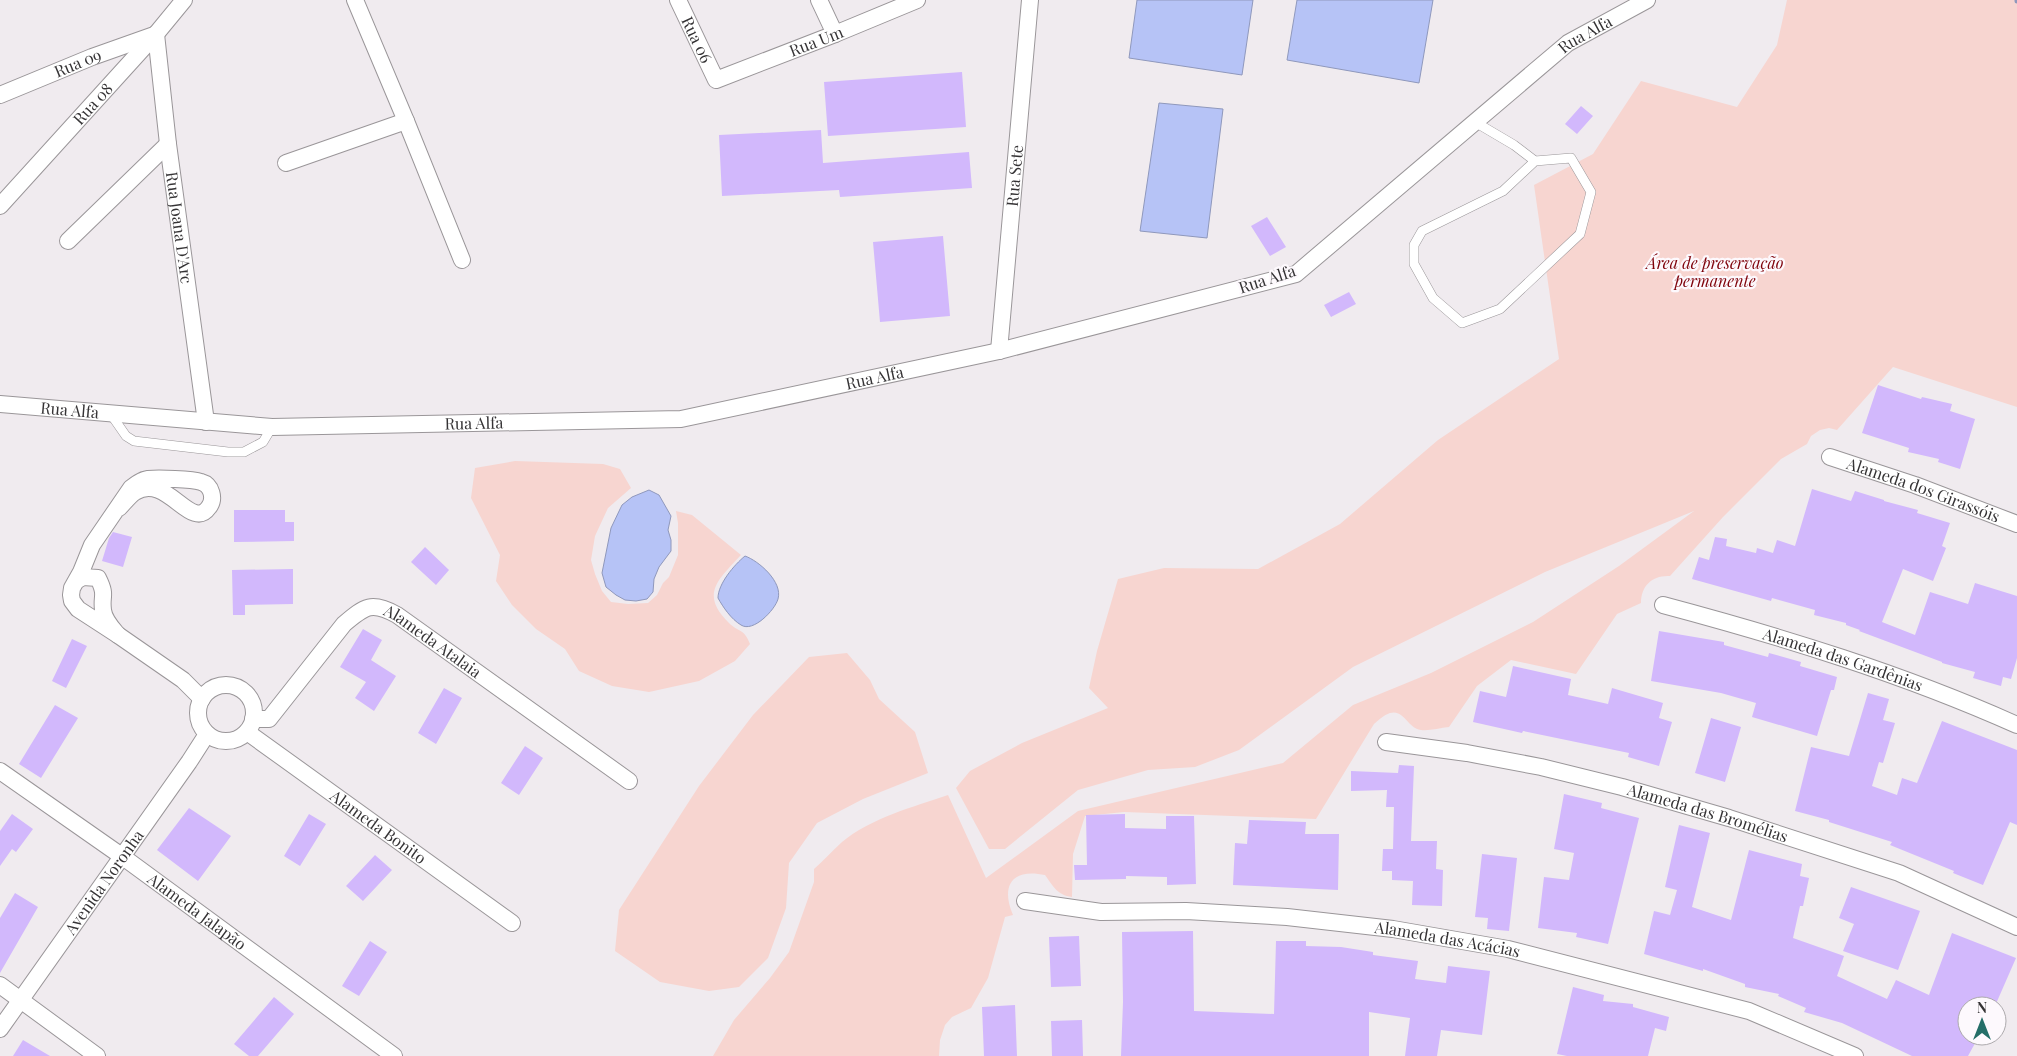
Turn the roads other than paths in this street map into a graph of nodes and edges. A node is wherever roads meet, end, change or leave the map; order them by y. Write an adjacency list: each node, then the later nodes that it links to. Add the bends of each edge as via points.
1 (184, 0): 8 (street, Rua 08)
2 (355, 0): 12 (street)
3 (678, 0): 10 (street, Rua 06)
4 (820, 0): 9 (street)
5 (917, 0): 9 (street, Rua Um)
6 (1030, 0): 20 (street, Rua Sete)
7 (1647, 0): 13 (street, Rua Alfa, via 1568,43)
8 (156, 34): 11 (street, Rua 09); 14 (street, Rua Joana D'Arc); 17 (street, Rua 08)
9 (836, 34): 10 (street, Rua Um)
10 (716, 80)
11 (0, 95)
12 (406, 121): 16 (street); 19 (street)
13 (1475, 122): 15 (lane); 20 (street, Rua Alfa, via 1296,274)
14 (168, 144): 18 (street); 23 (street, Rua Joana D'Arc)
15 (1535, 161): 15 (lane, via 1503,191 1422,230 1414,245 1414,264 1433,298 1462,322 1500,309 1580,234 1591,192 1571,158)
16 (286, 163)
17 (0, 206)
18 (68, 241)
19 (462, 260)
20 (999, 351): 24 (street, Rua Alfa, via 681,419)
21 (0, 404): 22 (street, Rua Alfa)
22 (110, 414): 23 (street, Rua Alfa); 24 (lane, via 126,436 134,441 228,452 252,449 263,442)
23 (206, 422): 24 (street, Rua Alfa)
24 (272, 427)
25 (1830, 457): 27 (street, Alameda dos Girassóis)
26 (119, 508): 26 (street, via 136,491 146,488 168,494 191,513 198,514 210,507 211,491 202,482 146,479 131,488); 28 (street)
27 (2017, 524)
28 (92, 545): 29 (street, via 92,563); 30 (street)
29 (98, 578): 30 (street, via 83,577); 32 (street, via 104,590 105,618)
30 (76, 581): 32 (street, via 71,595 78,609)
31 (1663, 605): 35 (street, Alameda das Gardênias, via 1754,629 1830,654)
32 (118, 635): 33 (street, via 183,680)
33 (202, 699): 34 (street, via 215,688 240,689 252,702); 36 (street, via 198,717)
34 (250, 725): 36 (street, via 240,737 232,740 214,739); 39 (street, Alameda Atalaia, via 269,718 355,614 369,607 382,606); 42 (street, Alameda Bonito)
35 (2017, 725)
36 (207, 734): 40 (street, Avenida Noronha)
37 (1386, 742): 43 (street, Alameda das Bromélias, via 1541,767 1711,812 1899,873)
38 (0, 771): 40 (street, Alameda Jalapão)
39 (629, 781)
40 (123, 857): 45 (street, Avenida Noronha); 48 (street, Alameda Jalapão)
41 (1025, 901): 49 (street, Alameda das Acácias, via 1101,912 1186,911 1287,917 1393,929 1508,950 1749,1011)
42 (512, 923)
43 (2017, 927)
44 (0, 985): 45 (street)
45 (21, 1000): 46 (street, Avenida Noronha); 47 (street)
46 (0, 1029)
47 (97, 1056)
48 (394, 1056)
49 (1855, 1056)

